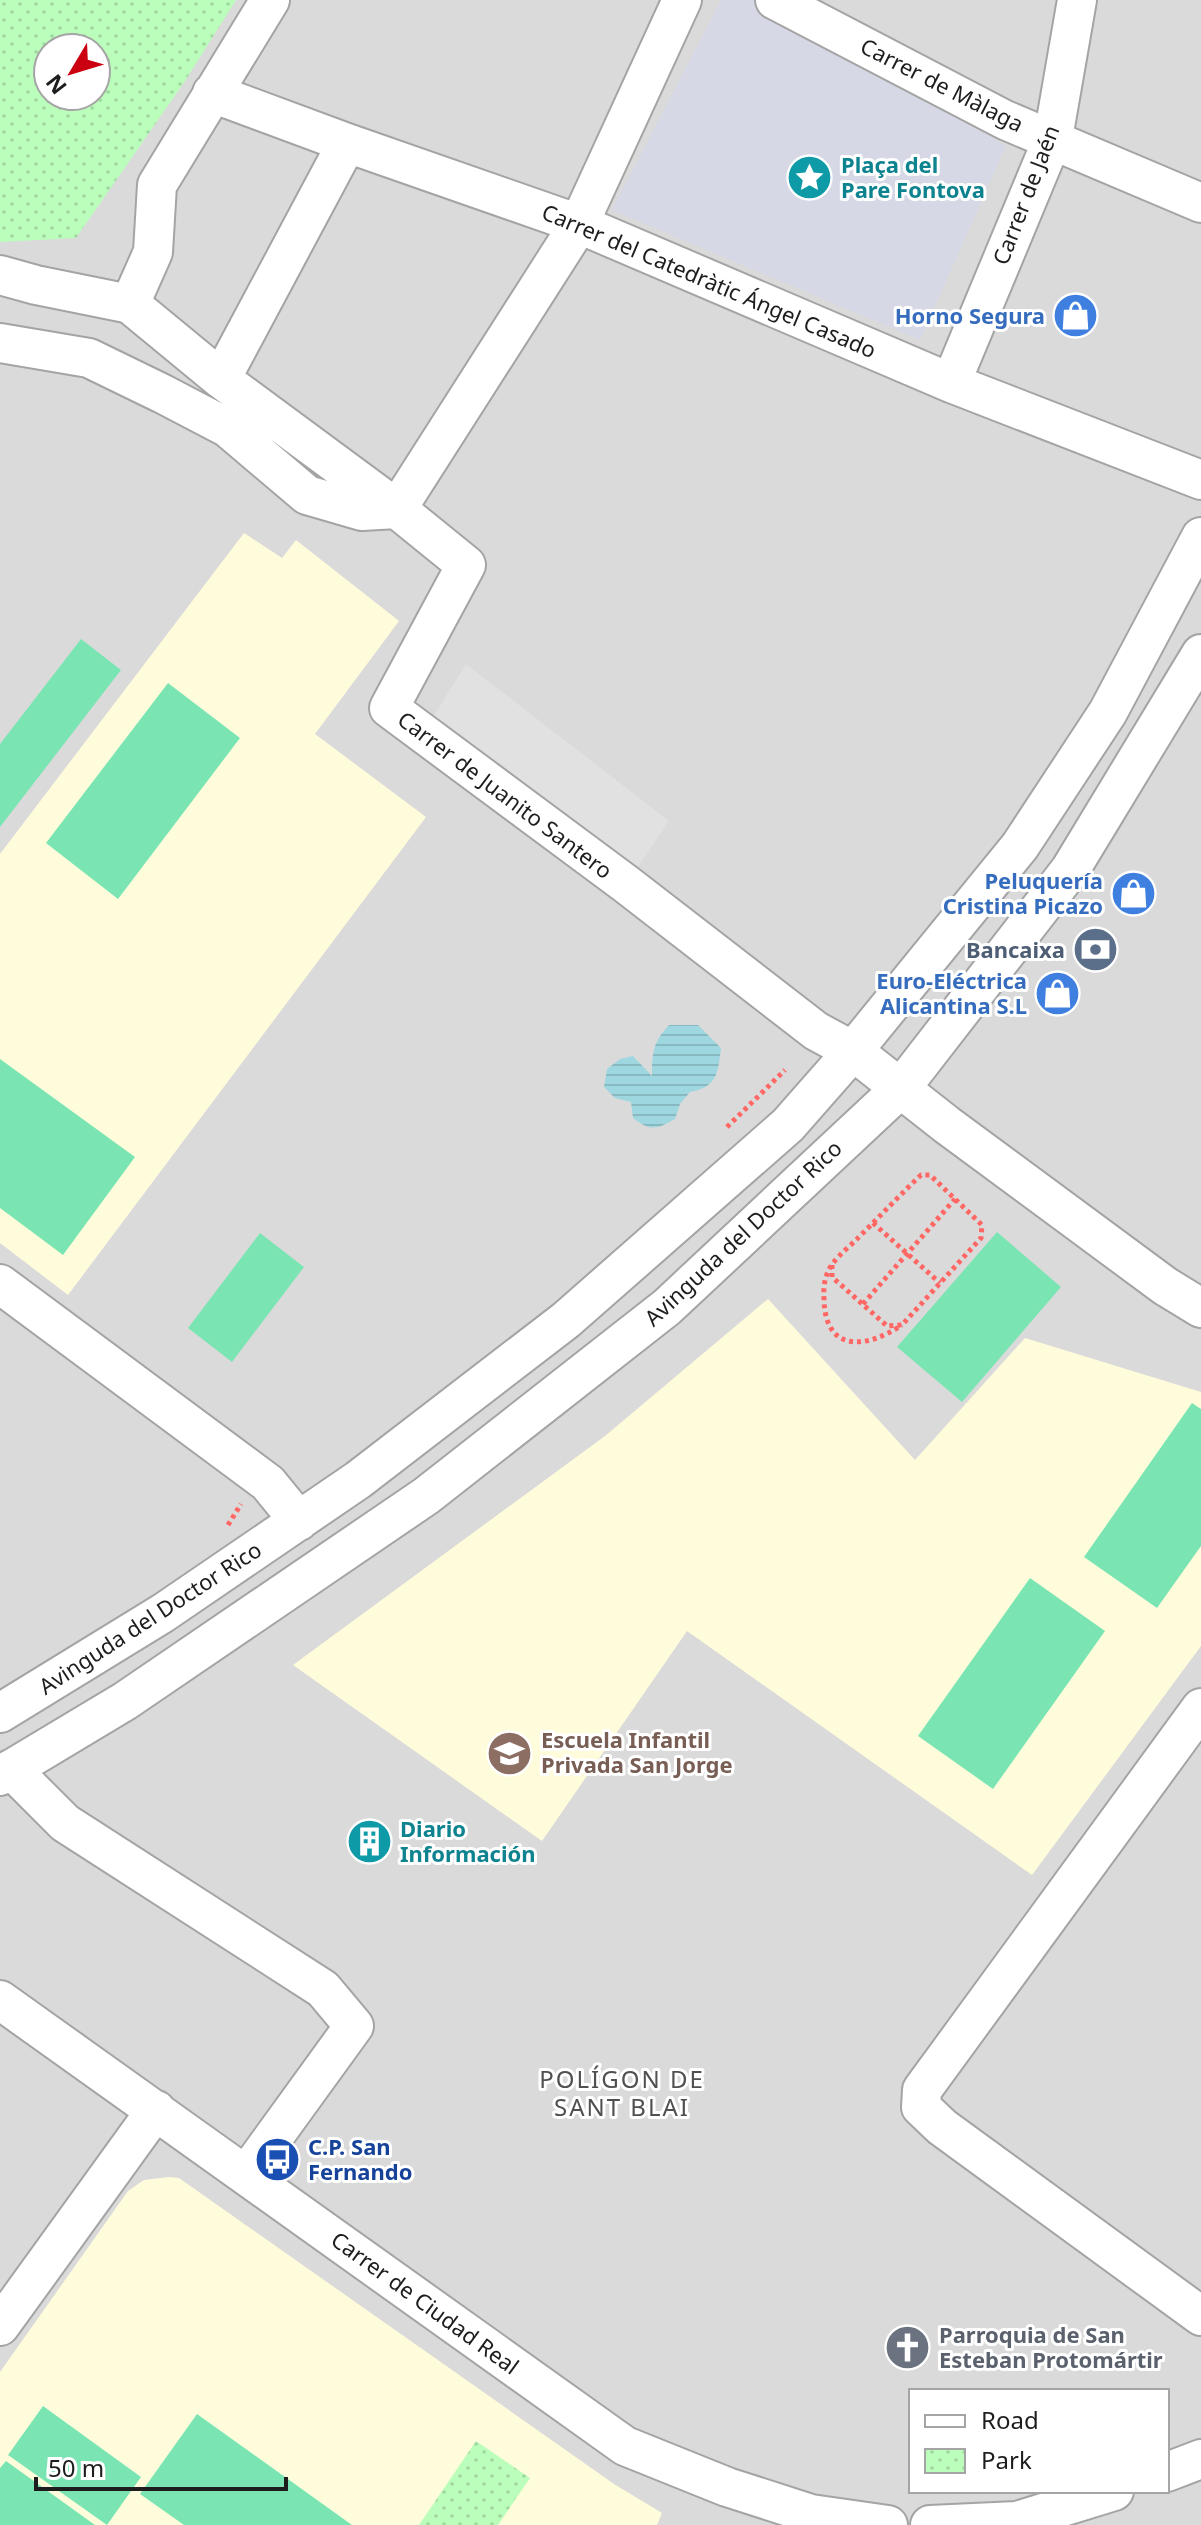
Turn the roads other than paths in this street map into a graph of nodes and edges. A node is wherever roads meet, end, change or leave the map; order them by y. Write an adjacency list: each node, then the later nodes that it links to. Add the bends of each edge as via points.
1 (270, 0): 5 (street)
2 (682, 0): 9 (street)
3 (775, 0): 6 (street, Carrer de Màlaga, via 1005,120)
4 (1077, 0): 6 (street, Carrer de Jaén)
5 (212, 93): 7 (street, Carrer del Catedràtic Ángel Casado); 11 (street, via 157,185 153,252)
6 (1053, 138): 8 (street, Carrer de Màlaga); 14 (street, Carrer de Jaén)
7 (347, 143): 9 (street, Carrer del Catedràtic Ángel Casado); 13 (street)
8 (1201, 203)
9 (579, 224): 14 (street, Carrer del Catedràtic Ángel Casado); 16 (street)
10 (0, 275): 11 (street)
11 (130, 304): 13 (street, Carrer de Juanito Santero)
12 (0, 343): 16 (street, via 89,358 163,394 228,428 307,495 362,511)
13 (221, 379): 16 (street, Carrer de Juanito Santero)
14 (951, 383): 15 (street, Carrer del Catedràtic Ángel Casado)
15 (1201, 480)
16 (397, 509): 19 (street, Carrer de Juanito Santero, via 466,565 389,708 816,1031)
17 (1201, 537): 19 (street, Avinguda del Doctor Rico, via 1108,712 1020,846)
18 (1201, 654): 20 (street, Avinguda del Doctor Rico, via 1070,870)
19 (853, 1051): 20 (street, Carrer de Juanito Santero); 23 (street, Avinguda del Doctor Rico, via 788,1125 566,1320)
20 (901, 1088): 22 (street, Carrer de Juanito Santero); 24 (street, Avinguda del Doctor Rico, via 667,1307 426,1496)
21 (0, 1284): 23 (street, via 268,1483)
22 (1201, 1308)
23 (299, 1521): 24 (street, Avinguda del Doctor Rico, via 295,1553 283,1568 180,1642); 26 (street, Avinguda del Doctor Rico)
24 (152, 1683): 27 (street, Avinguda del Doctor Rico)
25 (1201, 1708): 31 (street, via 922,2090 921,2107)
26 (0, 1713)
27 (6, 1772): 30 (street, via 65,1823 323,1989 354,2026)
28 (0, 2000): 29 (street, Carrer de Ciudad Real)
29 (156, 2110): 30 (street, Carrer de Ciudad Real); 32 (street)
30 (246, 2175): 36 (street, Carrer de Ciudad Real, via 625,2446 811,2514)
31 (1201, 2316)
32 (0, 2326)
33 (1201, 2459): 34 (street)
34 (1169, 2471)
35 (1108, 2493): 37 (street, via 1017,2521)
36 (888, 2525)
37 (930, 2525)

